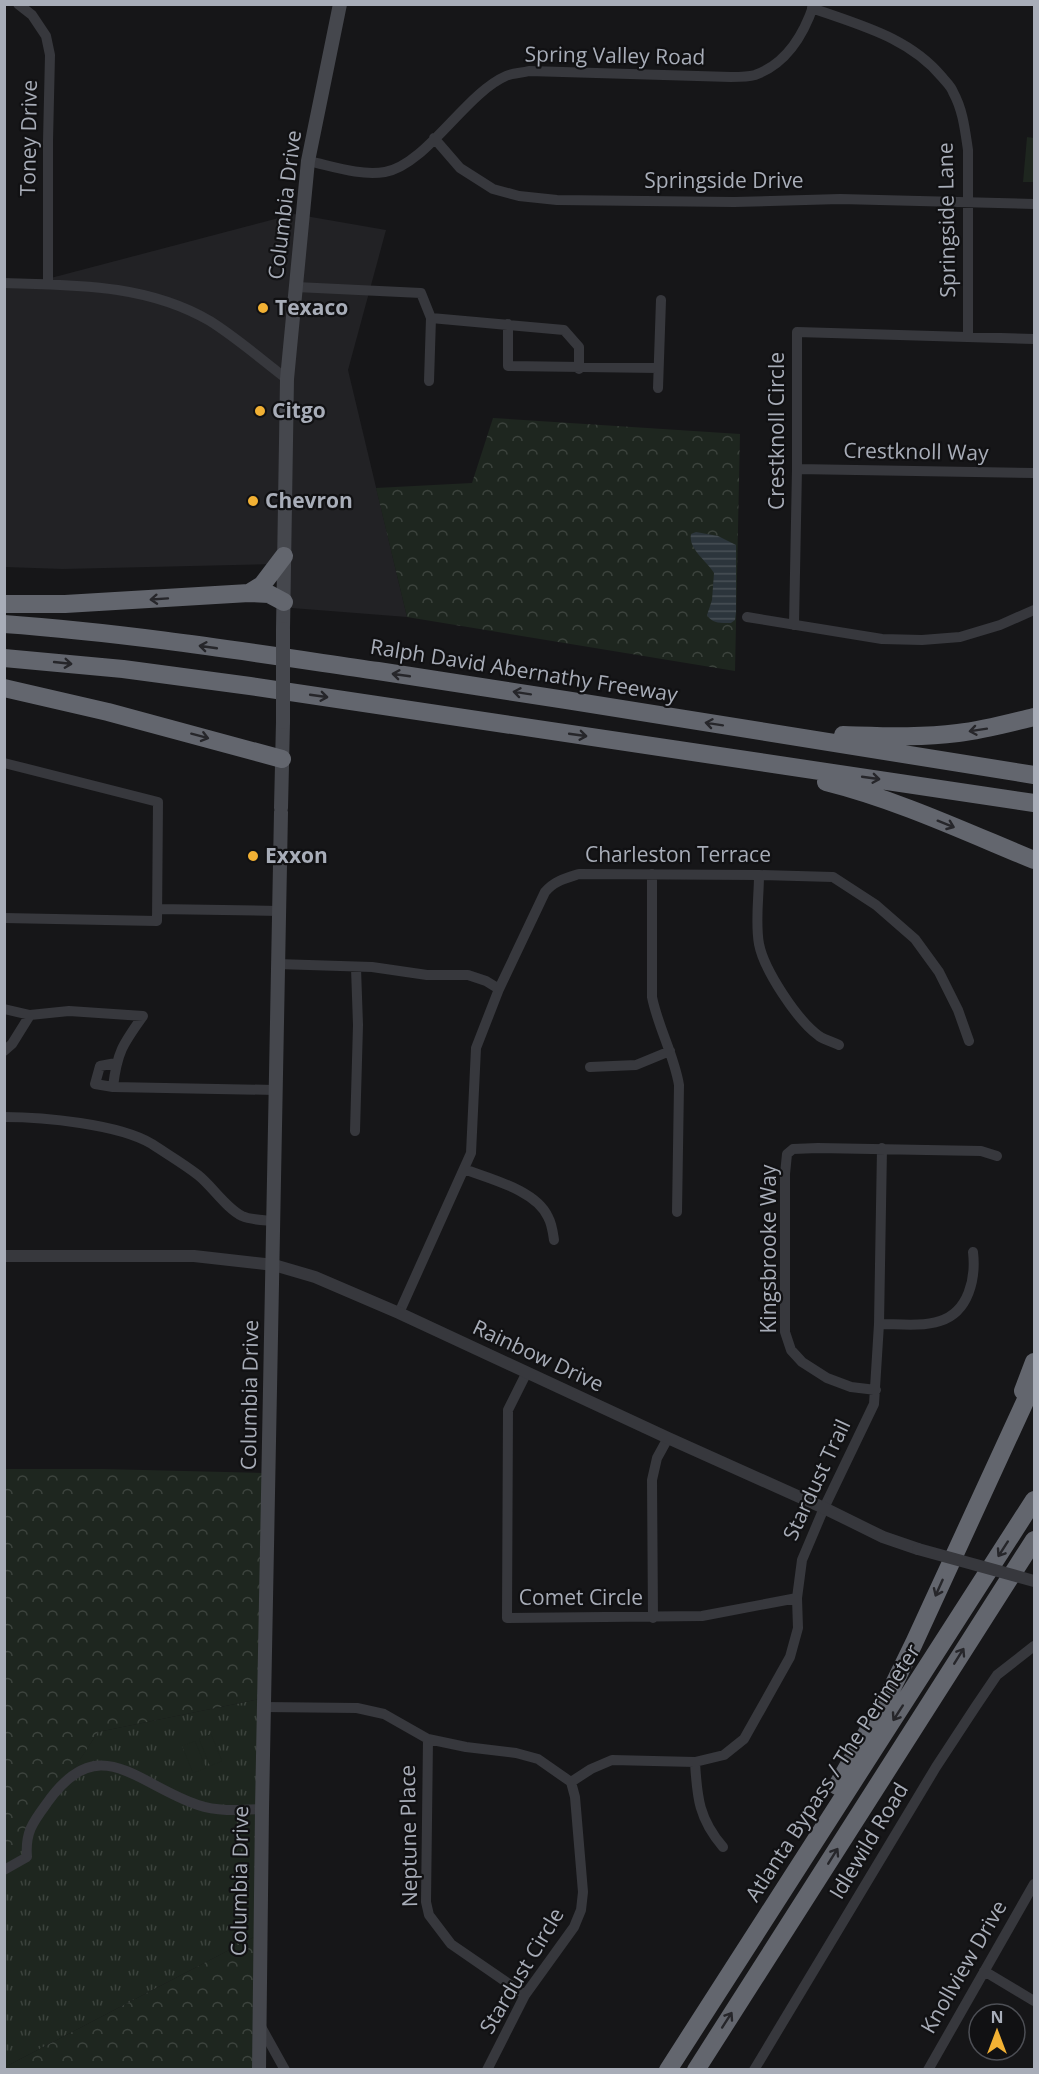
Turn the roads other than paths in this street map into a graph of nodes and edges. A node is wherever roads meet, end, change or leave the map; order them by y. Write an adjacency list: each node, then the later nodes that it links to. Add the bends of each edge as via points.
1 (18, 4): 9 (street, Toney Drive, via 32,15 46,36 50,56)
2 (340, 4): 5 (main road, Columbia Drive)
3 (813, 6): 4 (street, Spring Valley Road, via 791,50 753,76 529,71 507,76 487,88); 6 (street, Springside Lane, via 905,44 930,63 953,91 964,120)
4 (434, 138): 5 (street, Spring Valley Road, via 406,163 388,171 371,173); 6 (street, Springside Drive, via 460,168 493,189 519,196 557,200 840,199)
5 (308, 161): 10 (main road, Columbia Drive)
6 (968, 203): 7 (street, Springside Drive); 14 (street, Springside Lane)
7 (1035, 204)
8 (4, 283): 9 (street)
9 (48, 284): 18 (street, via 126,290 184,308 211,322)
10 (296, 287): 12 (street, via 421,292); 18 (main road, Columbia Drive)
11 (661, 300): 16 (street)
12 (430, 318): 13 (street); 19 (street)
13 (508, 324): 17 (street, via 564,330 579,347); 17 (street, via 508,366)
14 (968, 337): 15 (street, Crestknoll Circle); 21 (street, Crestknoll Circle, via 796,332)
15 (1035, 339)
16 (658, 368): 17 (street); 20 (street)
17 (579, 369)
18 (287, 379): 23 (main road, Columbia Drive)
19 (429, 381)
20 (658, 388)
21 (797, 469): 22 (street, Crestknoll Way); 30 (street, Crestknoll Circle)
22 (1035, 474)
23 (284, 556): 24 (highway, via 262,585); 25 (main road, Columbia Drive)
24 (249, 593): 25 (highway, via 269,594); 26 (highway, one-way to 26)
25 (284, 602): 36 (main road, Columbia Drive, bridge)
26 (4, 604)
27 (1035, 610): 30 (street, via 960,638 882,639)
28 (747, 617): 30 (street)
29 (4, 624): 34 (highway, Ralph David Abernathy Freeway, one-way to 29, via 248,652)
30 (794, 626)
31 (4, 658): 35 (highway, one-way to 35, via 146,672)
32 (4, 688): 36 (highway, one-way to 36, via 108,711)
33 (1035, 717): 34 (highway, one-way to 34, via 956,734 907,737)
34 (772, 733): 38 (highway, Ralph David Abernathy Freeway)
35 (605, 739): 39 (highway, one-way to 39); 40 (highway, one-way to 40, via 855,789)
36 (282, 759): 46 (main road, Columbia Drive)
37 (4, 763): 45 (street, via 158,802)
38 (1035, 775)
39 (1035, 802)
40 (982, 838): 41 (highway); 42 (highway)
41 (1035, 860)
42 (1035, 873)
43 (652, 874): 44 (street, Charleston Terrace); 50 (street, Charleston Terrace, via 579,874 546,882 545,892); 56 (street, via 652,997)
44 (759, 874): 53 (street, Charleston Terrace, via 833,877 876,904 915,939 939,972); 54 (street, via 758,929 764,957 805,1023 819,1036)
45 (157, 909): 46 (street); 47 (street, via 157,921)
46 (279, 911): 48 (main road, Columbia Drive)
47 (4, 918)
48 (277, 964): 49 (street); 60 (main road, Columbia Drive)
49 (356, 968): 50 (street, via 468,975); 62 (street)
50 (499, 989): 65 (street, Charleston Terrace, via 476,1048 471,1153)
51 (4, 1009): 52 (street)
52 (30, 1015): 55 (street); 57 (street, via 69,1011 143,1016 122,1046)
53 (969, 1041)
54 (839, 1045)
55 (4, 1051)
56 (670, 1051): 58 (street, via 636,1065); 66 (street, via 679,1085)
57 (116, 1063): 59 (street); 59 (street, via 100,1066 95,1084)
58 (590, 1068)
59 (113, 1087): 60 (street)
60 (275, 1090): 67 (main road, Columbia Drive)
61 (4, 1117): 67 (street, via 61,1120 131,1135 198,1175 240,1215)
62 (355, 1131)
63 (882, 1148): 64 (street, Kingsbrooke Way, via 981,1151); 73 (street, Stardust Trail); 77 (street, Kingsbrooke Way, via 793,1149 787,1154 785,1174 785,1332 791,1350 827,1378 851,1387)
64 (997, 1156)
65 (464, 1169): 68 (street, via 531,1196 548,1217); 72 (street, Charleston Terrace)
66 (677, 1212)
67 (273, 1221): 71 (main road, Columbia Drive)
68 (554, 1240)
69 (973, 1252): 73 (street, via 974,1280 956,1312 940,1321)
70 (4, 1256): 71 (street, Rainbow Drive, via 194,1256)
71 (274, 1265): 72 (street, Rainbow Drive, via 315,1277); 87 (main road, Columbia Drive)
72 (399, 1313): 75 (street, Rainbow Drive)
73 (879, 1324): 77 (street, Stardust Trail)
74 (1035, 1362): 81 (highway)
75 (527, 1372): 78 (street, Rainbow Drive); 85 (street, Comet Circle, via 508,1410 507,1618)
76 (1035, 1382): 81 (highway)
77 (876, 1389): 80 (street, Stardust Trail, via 874,1404)
78 (668, 1438): 80 (street, Rainbow Drive); 85 (street, via 657,1458 652,1480)
79 (1035, 1500): 95 (highway, Atlanta Bypass / The Perimeter, one-way to 95)
80 (824, 1508): 83 (street, Rainbow Drive, bridge, via 918,1550); 84 (street, Stardust Trail, via 802,1560)
81 (968, 1523): 95 (highway, one-way to 95, via 893,1686)
82 (1034, 1541): 104 (highway, Atlanta Bypass / The Perimeter, one-way to 82)
83 (1035, 1581)
84 (797, 1598): 85 (street, Comet Circle, via 702,1616); 89 (street, Stardust Trail, via 798,1628 790,1657 744,1738 724,1755)
85 (653, 1618)
86 (1035, 1646): 105 (street, Idlewild Road, via 998,1675 975,1706)
87 (264, 1707): 88 (street, via 357,1708 384,1714); 91 (main road, Columbia Drive)
88 (428, 1739): 90 (street, via 538,1759); 97 (street, Neptune Place, via 429,1915 451,1944)
89 (695, 1762): 90 (street, Stardust Trail, via 612,1760); 92 (street, via 700,1809 710,1831)
90 (571, 1782): 97 (street, Stardust Circle, via 583,1892 581,1910 574,1927)
91 (262, 1809): 93 (street, via 198,1805 125,1770 88,1766 55,1791 33,1822 26,1840 27,1857); 99 (main road, Columbia Drive)
92 (723, 1846)
93 (4, 1870)
94 (1035, 1884): 96 (street, Knollview Drive)
95 (732, 1970): 103 (highway, Atlanta Bypass / The Perimeter)
96 (984, 1971): 98 (street); 106 (street, Knollview Drive)
97 (525, 1995): 102 (street, Stardust Circle)
98 (1035, 2001)
99 (259, 2025): 100 (main road, Columbia Drive); 101 (street)
100 (259, 2070)
101 (285, 2070)
102 (487, 2070)
103 (668, 2070)
104 (696, 2070)
105 (754, 2070)
106 (928, 2070)

